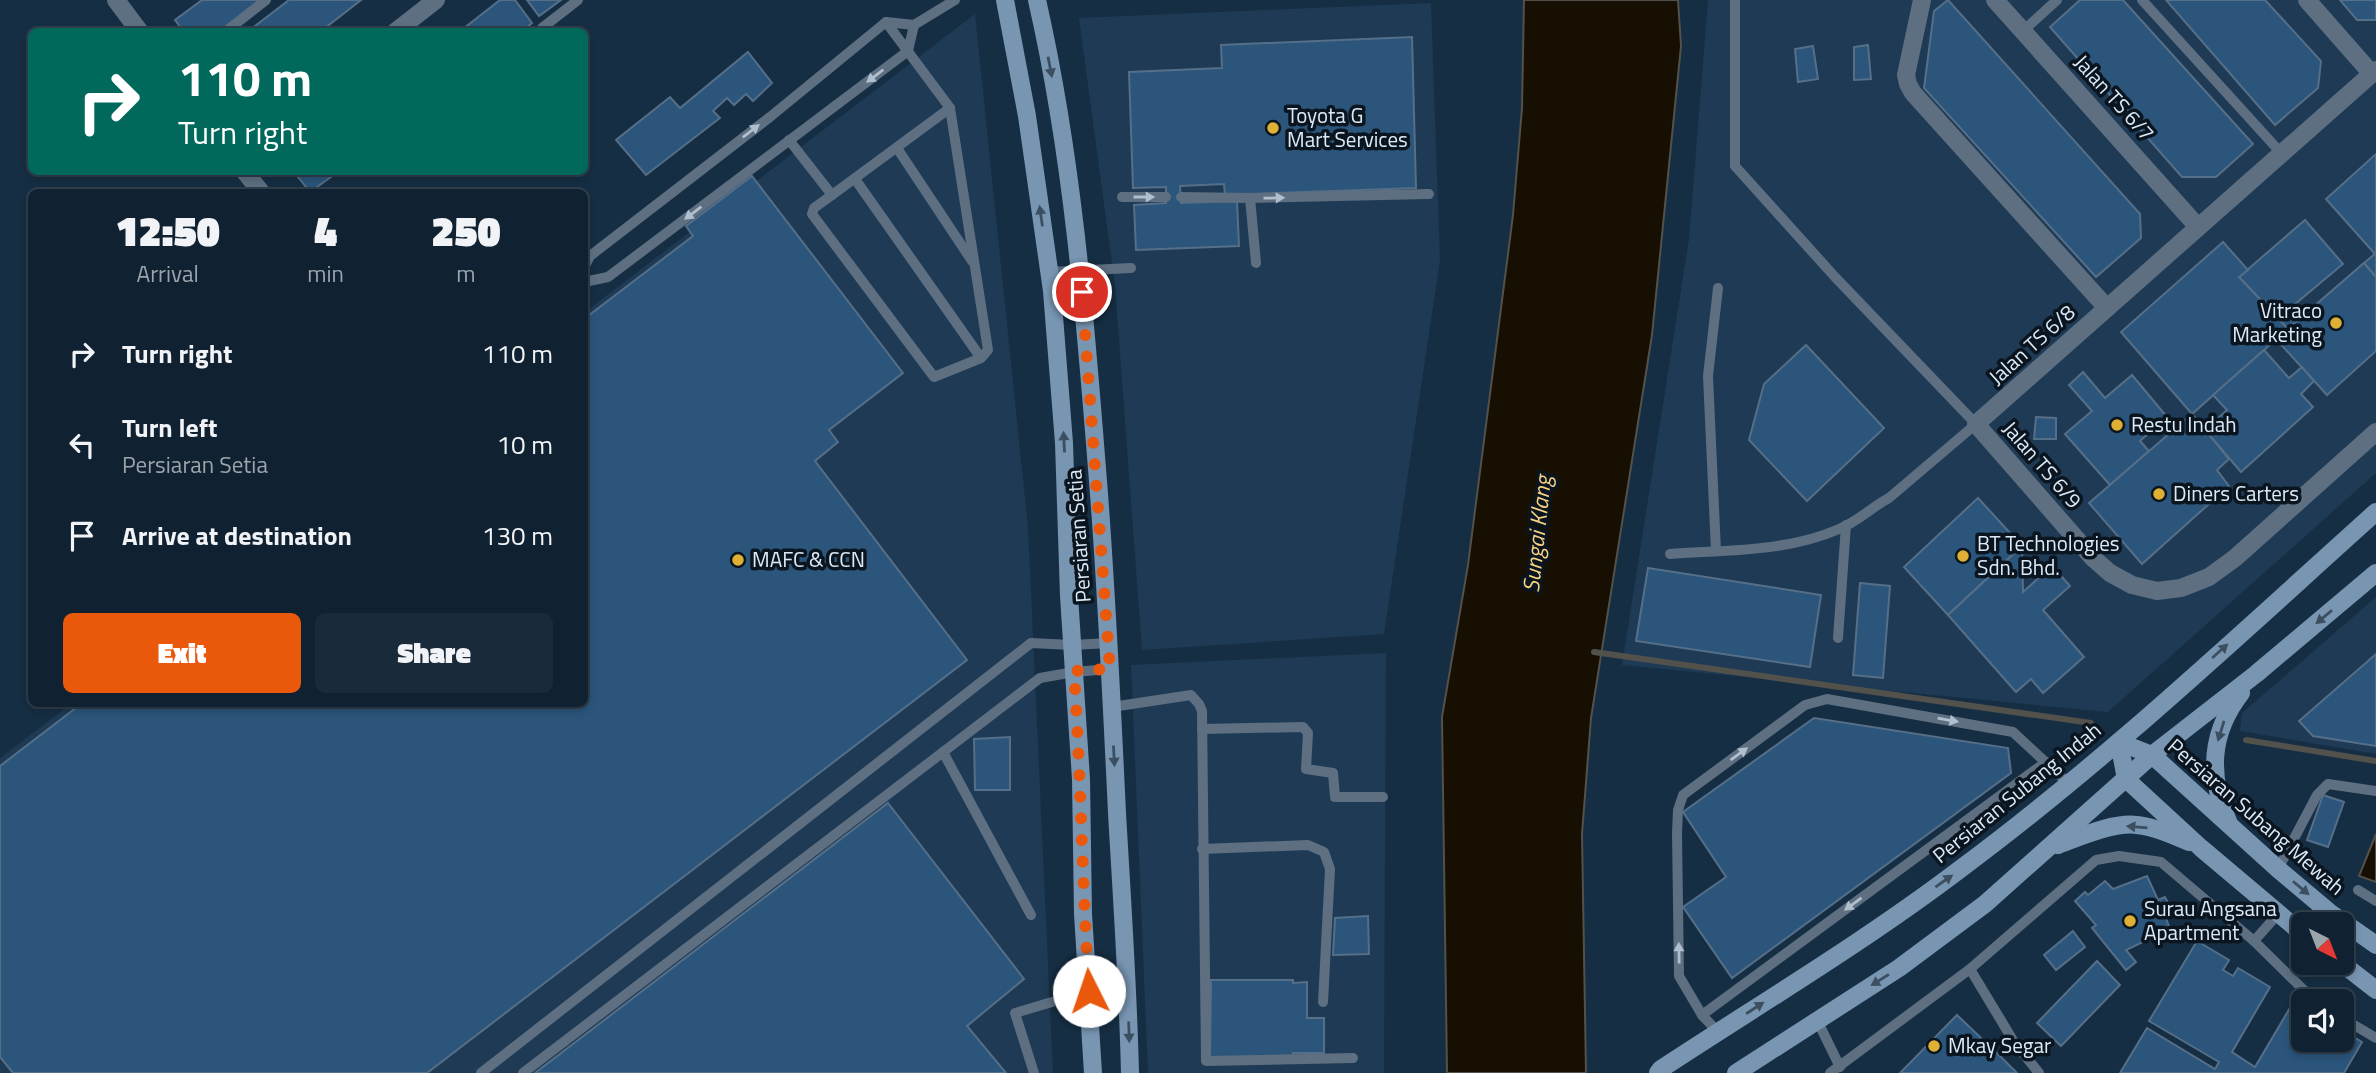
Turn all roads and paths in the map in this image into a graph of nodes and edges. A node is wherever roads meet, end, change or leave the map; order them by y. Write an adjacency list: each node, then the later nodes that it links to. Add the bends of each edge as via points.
1 (266, 0): 17 (lane)
2 (436, 0): 18 (street)
3 (578, 0): 19 (lane)
4 (955, 0): 15 (lane)
5 (1005, 0): 42 (main road, Persiaran Setia, one-way to 5)
6 (1037, 0): 41 (main road, Persiaran Setia, one-way to 41, via 1060,117)
7 (1735, 0): 47 (lane, via 1735,166)
8 (1922, 0): 45 (street, via 1906,75 1913,93)
9 (1995, 0): 20 (street, Jalan TS 6/7)
10 (2057, 0): 20 (lane)
11 (2142, 0): 26 (lane)
12 (2307, 0): 22 (street)
13 (117, 1): 16 (street)
14 (886, 22): 15 (lane); 21 (lane); 37 (lane, one-way to 14)
15 (914, 26): 21 (lane)
16 (137, 28)
17 (230, 28)
18 (400, 28)
19 (542, 28)
20 (2023, 31): 36 (street, Jalan TS 6/7)
21 (908, 51): 23 (lane); 24 (lane, one-way to 24)
22 (2374, 72): 26 (street, Jalan TS 6/8)
23 (950, 108): 25 (lane); 39 (lane)
24 (789, 140): 31 (lane); 43 (lane, one-way to 43, via 608,277)
25 (897, 148): 28 (lane); 39 (lane)
26 (2281, 154): 36 (street, Jalan TS 6/8)
27 (247, 175): 29 (street)
28 (855, 179): 31 (lane); 46 (lane)
29 (259, 189)
30 (1429, 194): 35 (lane, one-way to 30)
31 (832, 195): 46 (lane, via 814,208 813,214 933,377)
32 (1122, 197): 33 (lane, one-way to 33)
33 (1166, 197)
34 (1181, 197): 35 (lane)
35 (1250, 198): 38 (lane)
36 (2198, 227): 45 (street, Jalan TS 6/8)
37 (588, 260)
38 (1256, 263)
39 (974, 265): 46 (lane, via 988,351)
40 (1131, 268): 41 (lane)
41 (1080, 270): 42 (lane); 55 (main road, Persiaran Setia)
42 (1049, 272): 56 (main road, Persiaran Setia, one-way to 42, via 1064,443)
43 (588, 281)
44 (1718, 288): 51 (lane, via 1708,376)
45 (2107, 308): 47 (street, Jalan TS 6/8)
46 (981, 358)
47 (1976, 424): 48 (street, Jalan TS 6/9, via 2093,558 2132,585 2157,591 2209,577); 50 (lane, Jalan TS 6/8, via 1889,498)
48 (2376, 432)
49 (2376, 512): 62 (main road, Persiaran Subang Indah, one-way to 49)
50 (1846, 525): 51 (lane, Jalan TS 6/8, via 1796,543); 54 (lane)
51 (1716, 551): 52 (lane, Jalan TS 6/8)
52 (1670, 554)
53 (2376, 573): 59 (main road, one-way to 59)
54 (1838, 638)
55 (1109, 643): 56 (lane); 57 (main road, Persiaran Setia)
56 (1072, 645): 58 (main road, Persiaran Setia); 96 (lane, via 1031,643)
57 (1110, 669): 58 (lane); 60 (main road, Persiaran Setia)
58 (1074, 671): 63 (lane, via 1040,678); 86 (main road, Persiaran Setia)
59 (2256, 674): 64 (main road); 70 (main road, one-way to 70, via 2231,705 2218,731 2216,778 2219,800)
60 (1112, 707): 61 (lane, via 1191,695 1202,711); 87 (main road, Persiaran Setia, one-way to 87)
61 (1202, 729): 69 (lane, via 1303,727 1308,733 1306,769 1333,773 1335,797); 73 (lane)
62 (2119, 742): 64 (main road, Persiaran Subang Mewah); 66 (main road); 67 (main road, Persiaran Subang Indah)
63 (943, 752): 78 (lane); 97 (lane)
64 (2152, 755): 66 (main road); 70 (main road, Persiaran Subang Mewah)
65 (2046, 762): 67 (lane); 89 (lane, one-way to 89); 89 (lane, one-way to 65, via 1679,969 1678,810 1683,795 1805,705 1827,699 2013,732)
66 (2126, 779): 71 (main road); 72 (main road)
67 (2069, 785): 92 (main road, Persiaran Subang Indah, one-way to 67, via 1959,871)
68 (2376, 791): 74 (lane, via 2328,784 2316,795)
69 (1383, 797)
70 (2231, 827): 74 (main road, Persiaran Subang Mewah)
71 (2049, 848): 72 (main road, one-way to 71, via 2136,825 2102,830); 90 (main road, one-way to 90, via 1985,904 1899,968)
72 (2202, 848): 77 (main road)
73 (1202, 849): 88 (lane, via 1308,845 1324,852 1330,869); 94 (lane, via 1206,1060)
74 (2278, 869): 81 (main road, Persiaran Subang Mewah, one-way to 81)
75 (2358, 890): 76 (lane)
76 (2376, 901)
77 (2278, 914): 79 (main road); 80 (lane)
78 (1031, 915)
79 (2291, 924)
80 (2254, 941): 82 (lane, via 2161,862 2119,856 2096,859); 84 (lane)
81 (2376, 945)
82 (1970, 969): 95 (lane); 104 (lane, via 2014,1042)
83 (2354, 973): 85 (main road)
84 (2303, 989)
85 (2376, 990)
86 (1089, 991): 87 (lane); 98 (lane, via 1015,1013); 99 (main road, Persiaran Setia)
87 (1128, 991): 100 (main road, Persiaran Setia, one-way to 100)
88 (1323, 1002)
89 (1702, 1015): 92 (lane)
90 (1817, 1020): 95 (lane); 102 (main road)
91 (2354, 1025): 93 (lane)
92 (1718, 1032): 101 (main road, Persiaran Subang Indah)
93 (2376, 1038)
94 (1353, 1058)
95 (1840, 1067): 103 (lane)
96 (481, 1073)
97 (523, 1073)
98 (1034, 1073)
99 (1093, 1073)
100 (1130, 1073)
101 (1658, 1073)
102 (1737, 1073)
103 (1830, 1073)
104 (2039, 1073)

